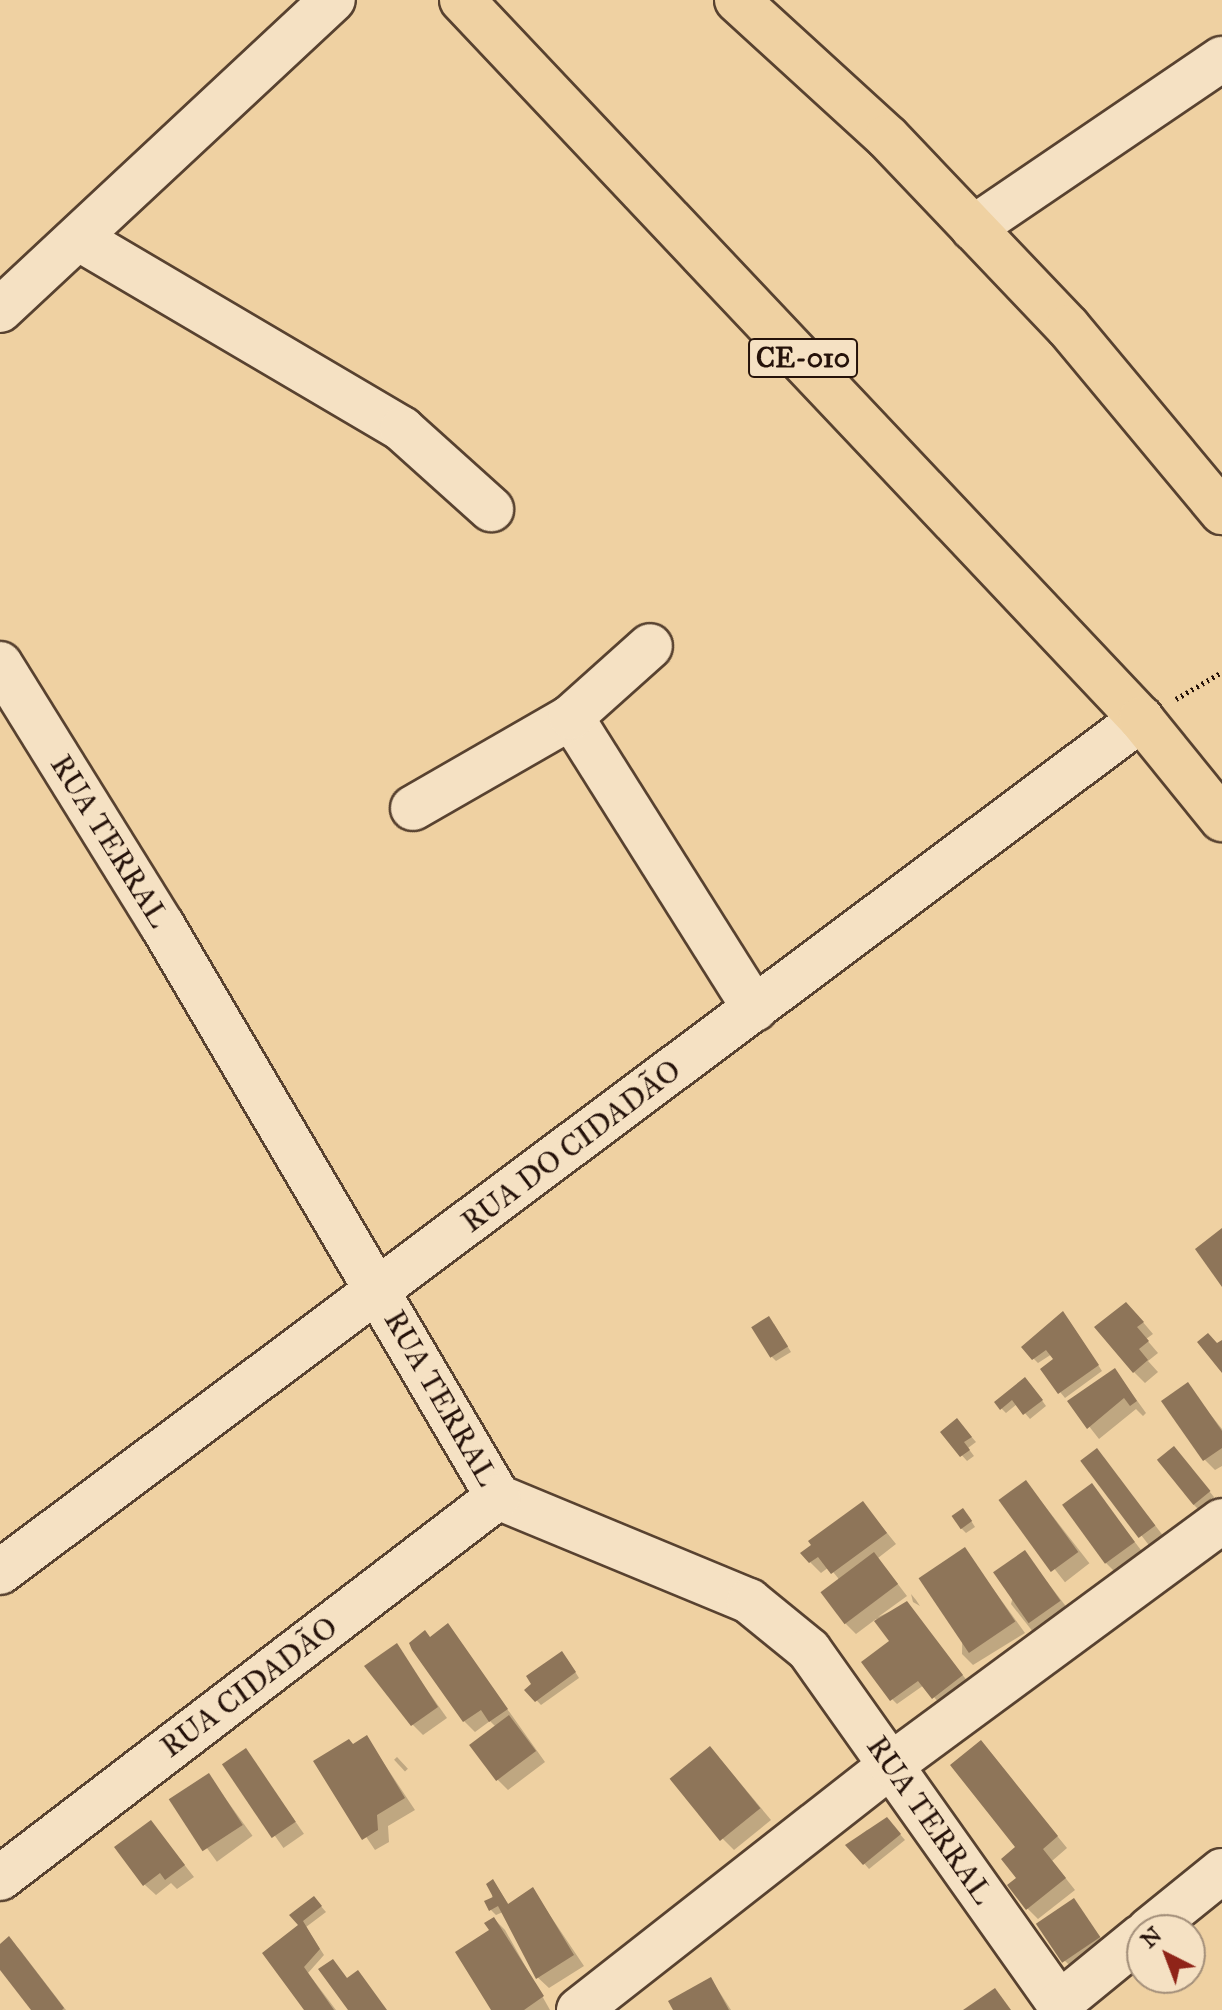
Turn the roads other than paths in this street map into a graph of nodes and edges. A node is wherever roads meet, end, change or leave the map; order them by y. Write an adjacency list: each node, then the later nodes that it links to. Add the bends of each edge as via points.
1 (333, 0): 6 (street)
2 (462, 0): 13 (highway, CE-010)
3 (737, 0): 5 (highway, via 887,137)
4 (1222, 59): 5 (street)
5 (973, 228): 9 (highway, via 1068,327)
6 (78, 238): 7 (street); 8 (street, via 402,429)
7 (0, 310)
8 (491, 509)
9 (1222, 512)
10 (650, 646): 12 (street)
11 (0, 664): 17 (street, RUA TERRAL)
12 (571, 717): 14 (street); 16 (street)
13 (1141, 719): 15 (highway, CE-010); 16 (street, RUA DO CIDADÃO)
14 (413, 808)
15 (1222, 819)
16 (755, 1009): 17 (street, RUA DO CIDADÃO)
17 (378, 1291): 18 (street, RUA TERRAL); 20 (street, RUA DO CIDADÃO)
18 (498, 1497): 21 (street, RUA TERRAL, via 749,1601 809,1650); 23 (street, RUA CIDADÃO)
19 (1222, 1521): 21 (street)
20 (0, 1572)
21 (891, 1765): 26 (street, RUA TERRAL); 27 (street)
22 (1222, 1871): 24 (street)
23 (0, 1878)
24 (1169, 1914)
25 (1126, 1950): 26 (street)
26 (1062, 2007)
27 (579, 2010)

